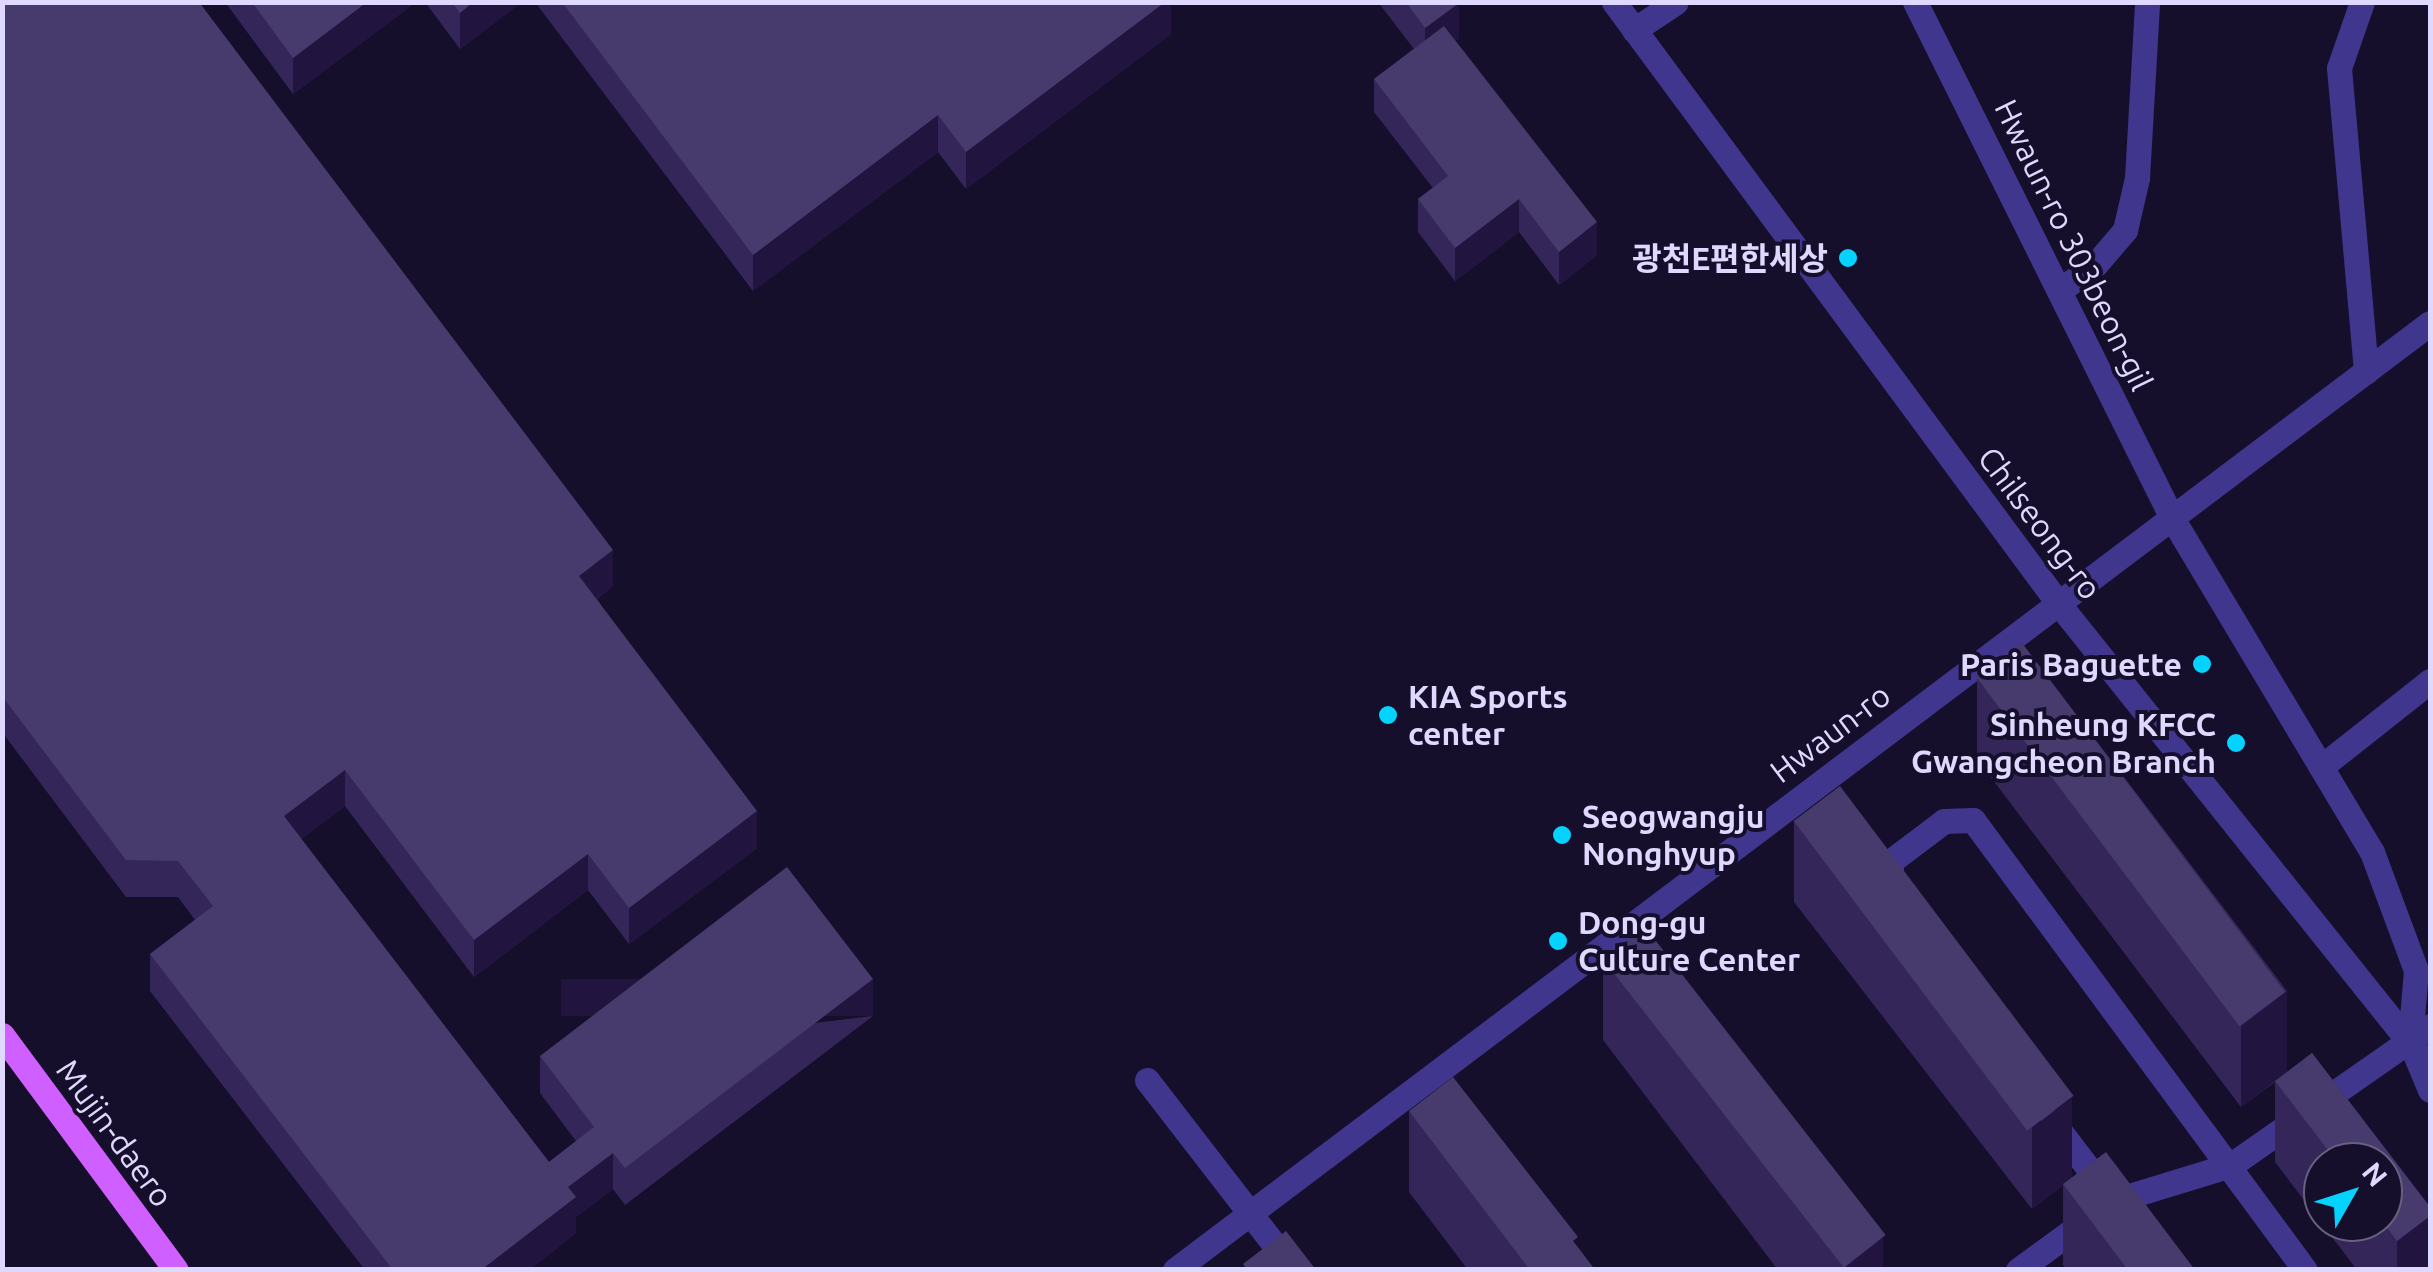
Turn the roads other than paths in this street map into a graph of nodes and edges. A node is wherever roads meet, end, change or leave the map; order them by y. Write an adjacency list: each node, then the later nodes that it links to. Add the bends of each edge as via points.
1 (1614, 2): 6 (street, Chilseong-ro)
2 (1676, 2): 6 (street)
3 (1915, 2): 7 (street, Hwaun-ro 303beon-gil)
4 (2147, 2): 7 (street, via 2138,178 2125,230 2096,264)
5 (2362, 2): 9 (street, via 2338,68)
6 (1634, 30): 11 (street, Chilseong-ro)
7 (2060, 290): 10 (street, Hwaun-ro 303beon-gil)
8 (2430, 323): 9 (street, Hwaun-ro)
9 (2366, 372): 10 (street, Hwaun-ro)
10 (2172, 518): 11 (street, Hwaun-ro); 13 (street, Hwaun-ro 303beon-gil)
11 (2058, 603): 15 (street, Chilseong-ro); 23 (street, Hwaun-ro)
12 (2430, 681): 13 (street)
13 (2321, 768): 15 (street, Hwaun-ro 303beon-gil, via 2372,852 2416,970)
14 (1890, 906): 21 (street, via 1891,861 1944,821 1973,820)
15 (2420, 1034): 17 (street); 19 (street); 21 (street, via 2353,1074)
16 (2, 1036): 25 (main road, Mujin-daero)
17 (2430, 1068)
18 (1146, 1080): 23 (street)
19 (2430, 1090)
20 (2031, 1092): 22 (street)
21 (2231, 1166): 22 (street); 29 (street)
22 (2113, 1201): 24 (street); 28 (street)
23 (1251, 1212): 26 (street, Hwaun-ro); 27 (street)
24 (2132, 1228)
25 (176, 1270)
26 (1175, 1270)
27 (1294, 1270)
28 (2018, 1270)
29 (2305, 1270)

